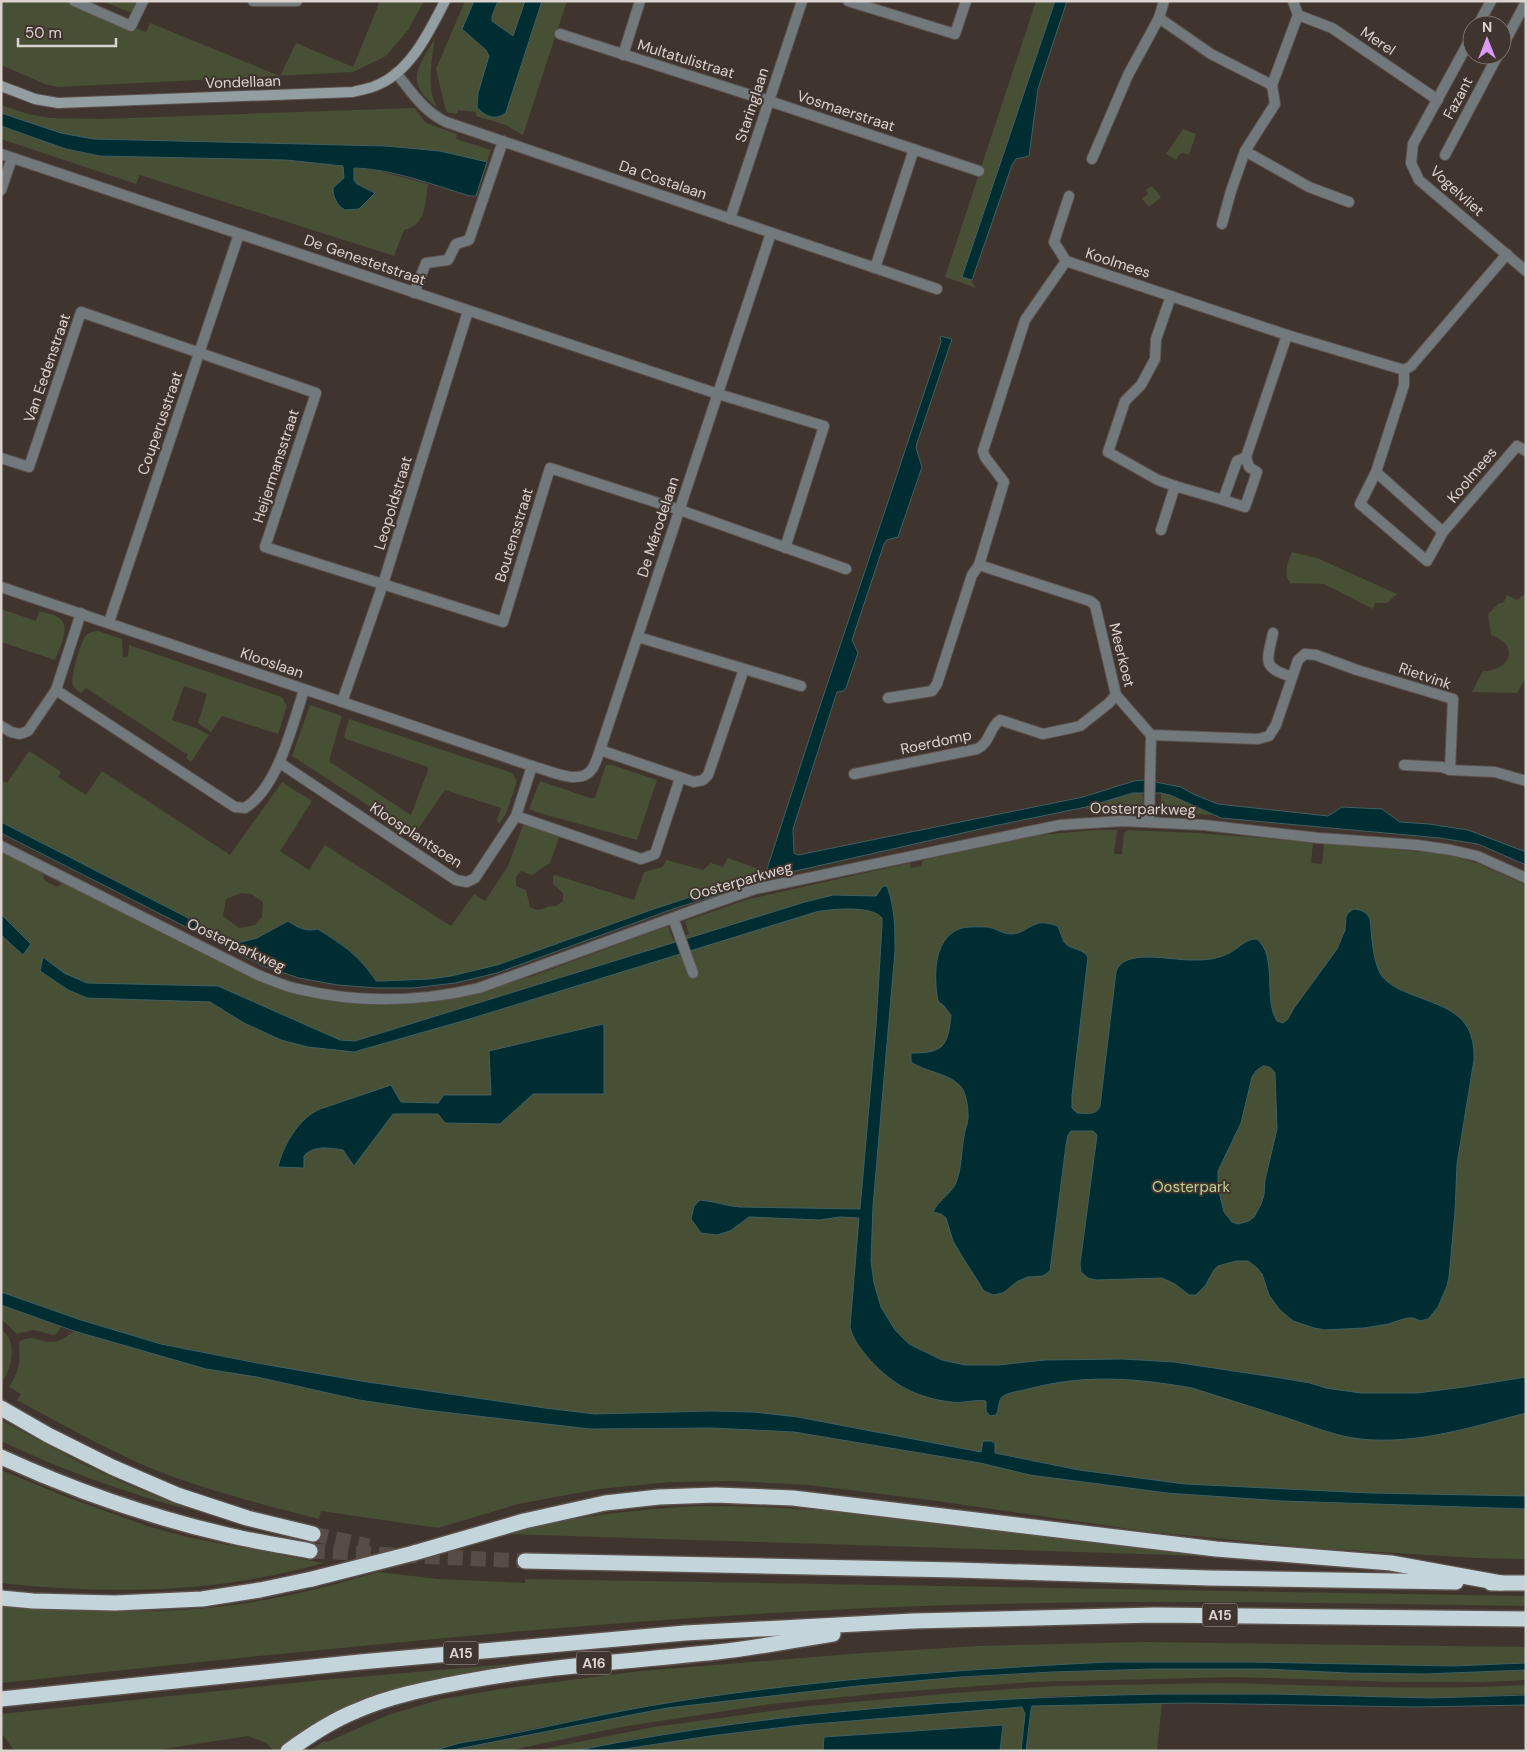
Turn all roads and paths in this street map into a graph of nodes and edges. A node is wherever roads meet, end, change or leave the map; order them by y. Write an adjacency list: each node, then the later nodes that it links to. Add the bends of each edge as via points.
1 (74, 1): 2 (street, via 131,26)
2 (142, 1)
3 (253, 1): 4 (street)
4 (297, 1)
5 (445, 1): 22 (street, Vondellaan, via 415,54)
6 (640, 1): 19 (street, Multatulistraat)
7 (802, 1): 26 (street, Staringlaan)
8 (848, 1): 9 (street, via 955,34)
9 (966, 1)
10 (1164, 1): 16 (street)
11 (1293, 1): 15 (street)
12 (1491, 1): 14 (street)
13 (1526, 2): 17 (street)
14 (1483, 15)
15 (1298, 16): 23 (street); 25 (street, Merel, via 1332,28)
16 (1159, 18): 23 (street, via 1211,54); 33 (street, via 1128,76)
17 (1512, 28)
18 (560, 34): 19 (street, Multatulistraat)
19 (622, 55): 26 (street, Multatulistraat)
20 (1462, 55): 25 (street, Vogelvliet)
21 (1493, 65): 31 (street, Fazant)
22 (396, 73): 24 (street, Vondellaan, via 377,86 353,92 215,98 58,103 35,99); 27 (street, Da Costalaan, via 436,117)
23 (1272, 85): 29 (street, via 1275,104)
24 (1, 86)
25 (1438, 100): 42 (street, Vogelvliet, via 1413,144 1411,163 1419,180)
26 (769, 101): 28 (street, Vosmaerstraat); 38 (street, Staringlaan)
27 (503, 141): 38 (street, Da Costalaan); 47 (street, via 469,240 456,244 448,260 426,263)
28 (914, 149): 34 (street, Vosmaerstraat); 44 (street)
29 (1245, 152): 37 (street, via 1308,187); 39 (street)
30 (1, 154): 32 (street, De Genestetstraat)
31 (1445, 155)
32 (12, 158): 35 (street); 41 (street, De Genestetstraat)
33 (1092, 159)
34 (979, 171)
35 (1, 190)
36 (1069, 196): 43 (street, via 1054,242)
37 (1349, 202)
38 (730, 219): 40 (street, Da Costalaan)
39 (1222, 224)
40 (771, 233): 44 (street, Da Costalaan); 53 (street, De Mérodelaan)
41 (239, 234): 47 (street, De Genestetstraat); 51 (street, Couperusstraat)
42 (1507, 254): 45 (street, Vogelvliet); 52 (street, via 1411,366)
43 (1066, 261): 48 (street, Koolmees); 64 (street, Koolmees, via 1025,320 983,451 1004,482)
44 (875, 268): 46 (street, Da Costalaan)
45 (1526, 271)
46 (937, 289)
47 (414, 293): 49 (street, De Genestetstraat)
48 (1171, 296): 50 (street, Koolmees); 58 (street, via 1156,339 1155,359 1141,385 1125,400 1108,452)
49 (468, 311): 53 (street, De Genestetstraat); 66 (street, Leopoldstraat)
50 (1287, 335): 52 (street, Koolmees); 55 (street)
51 (200, 352): 56 (street, Van Eedenstraat, via 81,312 29,467); 66 (street, Heijermansstraat, via 316,393 265,547); 69 (street, Couperusstraat)
52 (1404, 370): 57 (street, Koolmees, via 1404,385)
53 (718, 394): 60 (street, De Mérodelaan); 63 (street, De Genestetstraat, via 824,426)
54 (1526, 451): 62 (street, Koolmees, via 1517,446)
55 (1246, 457): 59 (street, via 1236,461); 59 (street, via 1250,467 1257,472 1245,507)
56 (1, 458)
57 (1376, 472): 62 (street); 62 (street, Koolmees, via 1360,504 1427,561)
58 (1175, 486): 59 (street); 61 (street)
59 (1223, 500)
60 (680, 510): 63 (street); 66 (street, Boutensstraat, via 550,468 503,622); 71 (street, De Mérodelaan)
61 (1161, 530)
62 (1443, 532)
63 (785, 548): 65 (street)
64 (979, 565): 77 (street, Meerkoet, via 1095,605); 78 (street, via 972,575 937,684 932,691)
65 (846, 569)
66 (383, 584): 79 (street, Leopoldstraat)
67 (1, 587): 68 (street, Klooslaan)
68 (81, 613): 69 (street, Klooslaan); 75 (street)
69 (108, 622): 76 (street, Klooslaan)
70 (1273, 633): 73 (street, via 1269,666 1275,672)
71 (638, 637): 72 (street); 82 (street, De Mérodelaan)
72 (744, 669): 74 (street); 88 (street, via 708,775 694,782)
73 (1292, 677): 81 (street, Rietvink, via 1270,736 1258,739); 86 (street, Rietvink, via 1298,660 1305,654 1316,655 1453,699)
74 (801, 686)
75 (56, 690): 80 (street, via 28,731 20,734); 83 (street, via 235,807 245,808 254,802)
76 (304, 690): 79 (street, Klooslaan); 83 (street)
77 (1116, 696): 81 (street, Meerkoet); 87 (street, Roerdomp, via 1080,726 1043,734 1000,720 994,724 984,746 977,749)
78 (888, 698)
79 (342, 702): 85 (street, Klooslaan)
80 (1, 726)
81 (1151, 735): 91 (street)
82 (600, 750): 85 (street, De Mérodelaan, via 592,770 584,776 572,777); 88 (street)
83 (280, 763): 90 (street, Kloosplantsoen, via 456,880 467,882 474,878)
84 (1404, 765): 86 (street)
85 (532, 766): 90 (street, Kloosplantsoen)
86 (1450, 770): 89 (street, via 1494,772)
87 (854, 774)
88 (680, 778): 90 (street, via 655,854 641,859)
89 (1526, 781)
90 (516, 816)
91 (1149, 822): 93 (street, Oosterparkweg, via 1442,849 1477,856); 94 (street, Oosterparkweg, via 1094,822 1034,830 755,889)
92 (1, 846): 94 (street, Oosterparkweg, via 258,975 297,989 341,996 423,998 462,992)
93 (1526, 878)
94 (673, 918): 95 (street)
95 (693, 973)
96 (6, 1411): 98 (highway, via 112,1467 177,1495 247,1518)
97 (1, 1457): 99 (highway, via 66,1485 172,1520)
98 (313, 1534)
99 (310, 1551)
100 (525, 1561): 101 (highway)
101 (1501, 1583): 102 (highway); 103 (highway, bridge, via 1391,1563 1216,1549 793,1498 716,1495 660,1497 605,1504 524,1521 312,1579 202,1599 115,1603)
102 (1526, 1583)
103 (1, 1598)
104 (1526, 1619): 105 (highway, A15, via 1154,1615)
105 (914, 1621): 106 (highway, A15, via 636,1637); 107 (highway, A16, via 720,1652 567,1666 448,1685 400,1695 357,1710 321,1728)
106 (5, 1699)
107 (288, 1751)

